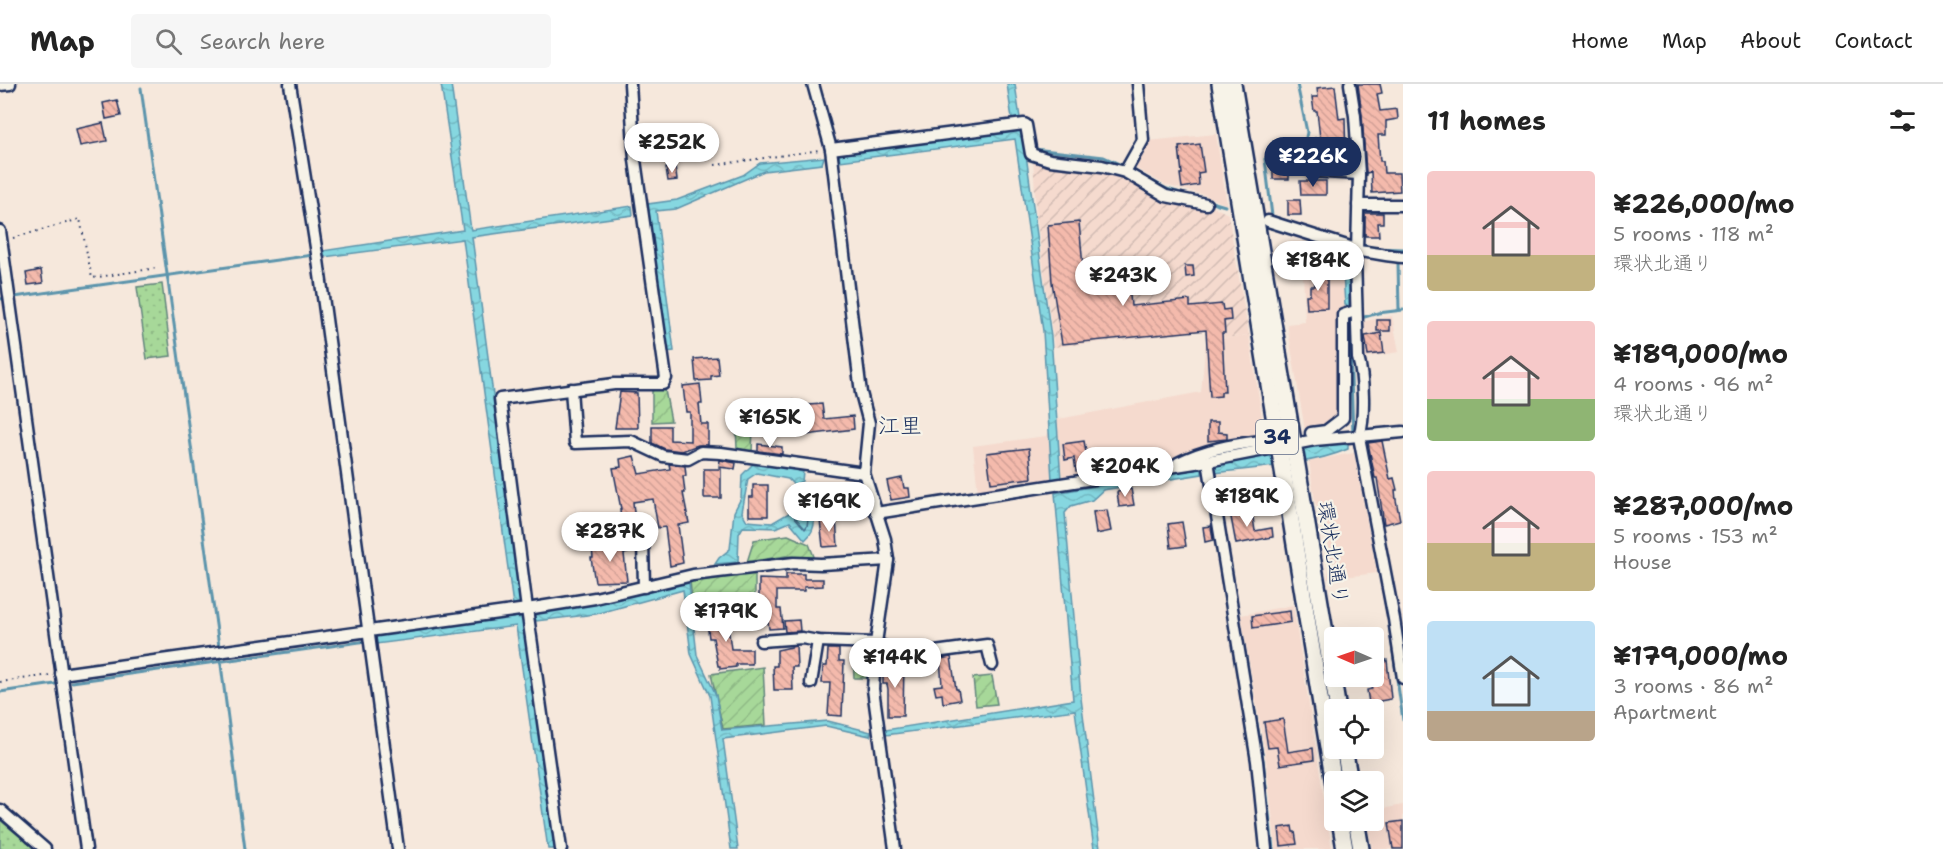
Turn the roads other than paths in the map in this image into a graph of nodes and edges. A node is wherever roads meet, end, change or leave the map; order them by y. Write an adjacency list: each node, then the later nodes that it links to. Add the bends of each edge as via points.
1 (10, 84): 9 (street)
2 (290, 84): 38 (street)
3 (630, 84): 23 (street, via 635,160 666,378 663,384)
4 (813, 84): 10 (street)
5 (1138, 84): 11 (street, via 1143,140)
6 (1220, 84): 28 (highway, 環状北通り / 34)
7 (1233, 84): 28 (highway, 環状北通り / 34)
8 (1350, 84): 13 (street)
9 (0, 85)
10 (831, 154): 11 (street, via 1024,124 1031,149 1050,160); 31 (street, via 861,393 869,423)
11 (1128, 168): 14 (street, via 1166,196)
12 (1310, 171): 13 (street)
13 (1359, 174): 15 (street)
14 (1206, 204)
15 (1358, 205): 16 (street); 19 (street)
16 (1403, 205)
17 (1268, 221): 19 (street)
18 (1, 236): 21 (street)
19 (1356, 246): 20 (street); 22 (street)
20 (1403, 257)
21 (6, 293): 43 (street)
22 (1356, 317): 25 (street, via 1343,315 1342,418 1326,430); 26 (street, via 1362,368 1362,427)
23 (571, 389): 31 (street, via 575,443 631,441 663,456 688,459 701,452 721,453); 36 (street, via 500,399)
24 (1403, 432): 26 (street)
25 (1311, 433)
26 (1354, 437): 28 (street); 37 (street)
27 (1260, 441): 30 (street, via 1215,448)
28 (1286, 445): 29 (street); 46 (highway, 環状北通り / 34); 47 (highway, 環状北通り / 34)
29 (1208, 461): 30 (street); 56 (street, via 1257,761)
30 (1173, 466): 32 (street)
31 (864, 473): 32 (street)
32 (876, 513): 34 (street)
33 (643, 540): 35 (street)
34 (888, 560): 35 (street, via 753,567); 41 (street)
35 (644, 587): 36 (street)
36 (528, 616): 38 (street); 54 (street)
37 (1399, 618): 44 (street)
38 (368, 632): 43 (street); 53 (street)
39 (761, 641): 40 (street)
40 (818, 641): 41 (street); 45 (street)
41 (876, 643): 42 (street, via 905,656 987,645); 55 (street, via 873,689)
42 (992, 665)
43 (61, 674): 52 (street)
44 (1403, 678)
45 (811, 683)
46 (1336, 699)
47 (1332, 771)
48 (0, 810): 51 (street)
49 (1342, 831): 57 (highway)
50 (1358, 831): 58 (highway)
51 (45, 849)
52 (86, 849)
53 (398, 849)
54 (561, 849)
55 (895, 849)
56 (1266, 849)
57 (1345, 849)
58 (1361, 849)

